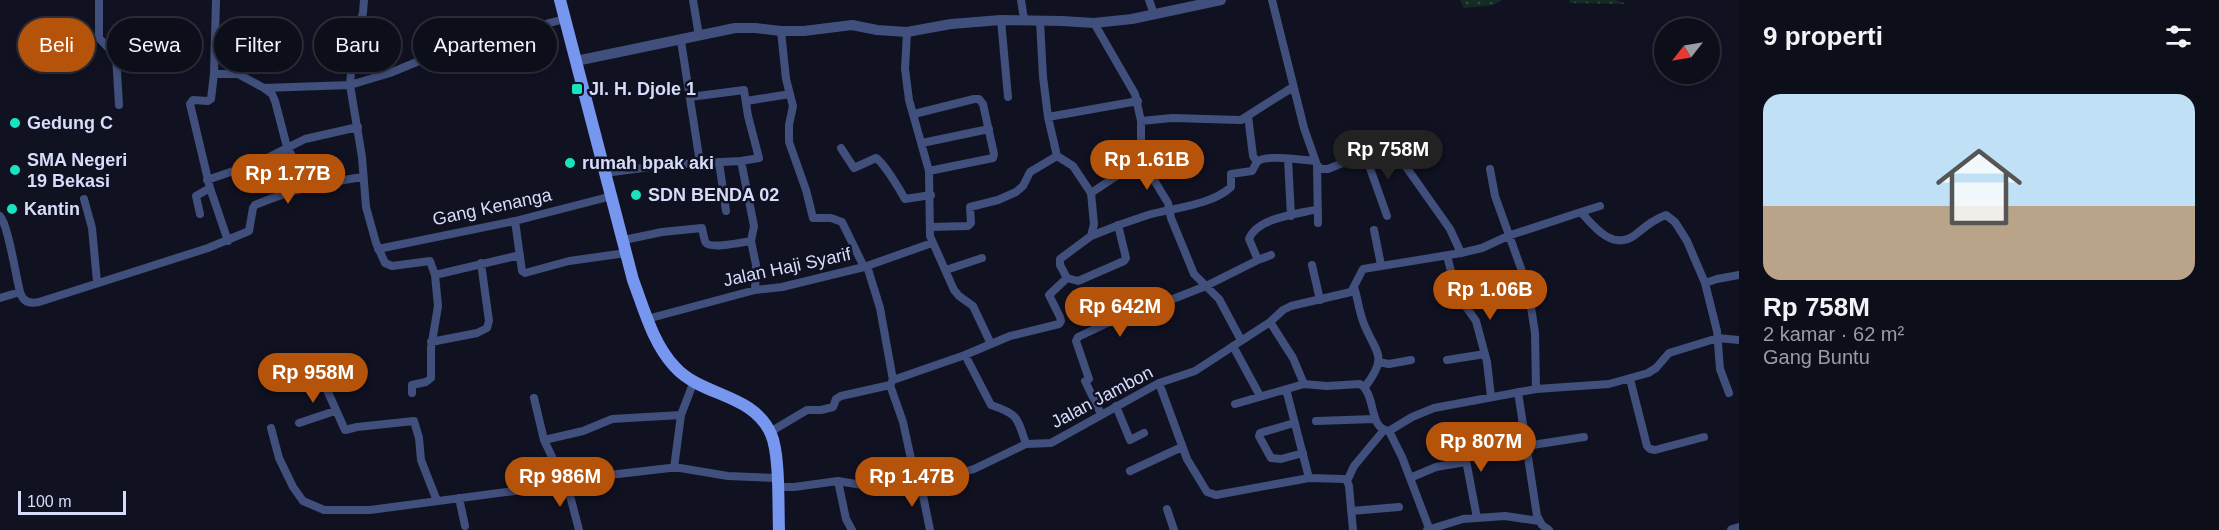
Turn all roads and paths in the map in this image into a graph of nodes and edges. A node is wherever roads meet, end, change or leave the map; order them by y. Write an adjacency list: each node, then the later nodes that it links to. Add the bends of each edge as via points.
1 (99, 0): 30 (street, via 99,38 116,56)
2 (216, 0): 21 (street)
3 (364, 0): 22 (street, via 353,46)
4 (560, 0): 11 (main road)
5 (693, 0): 18 (street)
6 (1021, 0): 12 (street)
7 (1149, 0): 10 (street)
8 (1221, 0): 10 (street)
9 (1272, 0): 23 (street)
10 (1154, 14): 15 (street)
11 (565, 19): 20 (main road); 22 (street, via 448,50 390,74)
12 (1024, 19): 13 (street); 14 (street)
13 (1000, 20): 17 (street); 27 (street)
14 (1040, 21): 15 (street); 33 (street)
15 (1094, 23): 29 (street)
16 (781, 32): 17 (street, via 852,25); 18 (street, via 735,28); 25 (street)
17 (908, 32): 31 (street, via 905,69)
18 (699, 36): 19 (street)
19 (681, 40): 20 (street); 26 (street)
20 (576, 61): 52 (main road)
21 (214, 74): 24 (street, via 238,74); 54 (street, via 211,99 193,100 190,104)
22 (350, 85): 24 (street); 35 (street)
23 (1293, 87): 32 (street); 48 (street)
24 (264, 88): 38 (street, via 275,101)
25 (790, 94): 28 (street); 90 (street, via 793,105 789,142 810,214 813,218 842,222)
26 (690, 97): 28 (street, via 743,90); 47 (street)
27 (1008, 97)
28 (746, 101): 43 (street, via 759,156)
29 (1138, 101): 33 (street); 34 (street)
30 (119, 105)
31 (914, 114): 36 (street, via 979,99); 37 (street)
32 (1248, 116): 34 (street, via 1241,120); 46 (street)
33 (1048, 117): 41 (street)
34 (1141, 121): 45 (street)
35 (358, 127): 38 (street); 53 (street)
36 (989, 129): 37 (street); 50 (street, via 993,158)
37 (922, 143): 50 (street)
38 (287, 147): 51 (street); 54 (street)
39 (841, 147): 56 (street, via 854,168 879,159 905,199)
40 (1365, 154): 48 (street, via 1328,169 1321,169); 67 (street); 81 (street, via 1388,145 1396,150 1450,230)
41 (1057, 156): 55 (street, via 1073,166); 71 (street, via 1030,172 1016,192 969,207 968,226)
42 (1288, 159): 46 (street); 48 (street); 66 (street)
43 (741, 161): 44 (street); 77 (street, via 754,226)
44 (719, 162): 47 (street); 62 (street)
45 (1143, 162): 55 (street); 60 (street)
46 (1257, 162): 60 (street, via 1252,171 1232,174 1229,190 1192,205)
47 (700, 163): 52 (street)
48 (1316, 163): 61 (street)
49 (1490, 169): 74 (street)
50 (929, 171): 56 (street)
51 (301, 172)
52 (605, 173): 57 (main road)
53 (363, 177): 76 (street, via 313,184 255,205 249,231); 79 (street, via 366,207)
54 (209, 184): 64 (street, via 196,196); 76 (street)
55 (1090, 193): 73 (street, via 1094,224)
56 (931, 195): 71 (street)
57 (612, 196): 68 (street, Gang Kenanga); 75 (main road)
58 (84, 199): 95 (street, via 92,228)
59 (1600, 206): 63 (street, Jalan Jambon)
60 (1169, 209): 70 (street); 97 (street, via 1194,274)
61 (1318, 209): 66 (street); 69 (street)
62 (726, 211)
63 (1581, 212): 74 (street, Jalan Jambon); 96 (street, via 1604,236 1615,241 1631,237 1660,217 1671,217 1687,241)
64 (200, 214)
65 (0, 216): 100 (street, via 7,228)
66 (1291, 216): 86 (street, via 1272,219 1251,234 1249,239)
67 (1387, 216)
68 (515, 221): 79 (street, Gang Kenanga); 82 (street)
69 (1318, 224)
70 (1118, 225): 73 (street); 94 (street, via 1124,261 1078,281)
71 (930, 226): 78 (street)
72 (1374, 230): 89 (street)
73 (1091, 236): 94 (street, via 1059,262)
74 (1508, 236): 81 (street, Jalan Jambon); 122 (street, via 1532,309)
75 (624, 240): 77 (street, via 702,228 709,244); 80 (main road)
76 (228, 241): 95 (street)
77 (752, 241): 99 (street)
78 (932, 243): 90 (street, Jalan Haji Syarif); 91 (street)
79 (378, 249): 92 (street, via 386,265 430,261)
80 (626, 253): 82 (street, via 569,261 525,273); 103 (main road)
81 (1461, 254): 84 (street, Jalan Jambon)
82 (520, 255): 87 (street)
83 (1271, 255): 86 (street)
84 (1447, 256): 89 (street, Jalan Jambon); 111 (street, via 1457,294 1476,321)
85 (981, 258): 91 (street)
86 (1258, 260): 97 (street)
87 (481, 263): 92 (street); 108 (street, via 487,328)
88 (1312, 265): 102 (street)
89 (1381, 265): 98 (street, Jalan Jambon, via 1363,269)
90 (866, 267): 99 (street, Jalan Haji Syarif); 118 (street, via 880,308)
91 (946, 270): 109 (street, via 959,296 973,306)
92 (435, 275): 108 (street, via 438,306)
93 (1739, 275): 96 (street)
94 (1067, 278): 109 (street, via 1049,296 1060,317 1059,324 1024,331)
95 (97, 282): 100 (street, via 33,303 21,298)
96 (1705, 283): 105 (street)
97 (1206, 286): 106 (street, via 1219,299); 134 (street, via 1119,325 1116,319 1078,338 1089,379 1085,381)
98 (1354, 287): 102 (street, Jalan Jambon, via 1351,292); 115 (street, via 1361,315 1377,347)
99 (755, 290): 103 (street, Jalan Haji Syarif)
100 (20, 292): 101 (street)
101 (0, 298)
102 (1320, 300): 104 (street, Jalan Jambon, via 1291,306)
103 (647, 319): 117 (main road, via 675,368)
104 (1270, 322): 106 (street, Jalan Jambon); 120 (street)
105 (1718, 338): 107 (street); 116 (street, via 1669,353 1656,368); 127 (street, via 1719,369)
106 (1241, 340): 110 (street, Jalan Jambon)
107 (1739, 340)
108 (431, 342): 126 (street, via 431,379 412,386)
109 (991, 344): 112 (street)
110 (1233, 346): 119 (street, Jalan Jambon, via 1195,371); 128 (street)
111 (1485, 354): 114 (street); 129 (street)
112 (965, 355): 118 (street); 148 (street, via 989,402 1012,413)
113 (1412, 360): 115 (street)
114 (1447, 360)
115 (1378, 362): 121 (street)
116 (1630, 379): 122 (street); 145 (street, via 1650,449)
117 (694, 381): 135 (street); 142 (main road, via 748,406)
118 (892, 383): 142 (street, via 841,396 833,407 807,410); 161 (street)
119 (1158, 383): 132 (street, Jalan Jambon); 150 (street)
120 (1304, 384): 121 (street); 123 (street)
121 (1365, 387): 136 (street)
122 (1536, 388): 125 (street)
123 (1286, 389): 128 (street); 139 (street)
124 (327, 390): 133 (street)
125 (1518, 392): 129 (street); 149 (street)
126 (412, 393)
127 (1729, 393)
128 (1260, 396): 131 (street)
129 (1491, 397): 141 (street, via 1434,408)
130 (534, 398): 147 (street)
131 (1235, 404)
132 (1116, 406): 134 (street, Jalan Jambon); 143 (street, via 1130,440)
133 (335, 411): 138 (street); 163 (street, via 345,430 414,421 421,460)
134 (1101, 414): 148 (street, Jalan Jambon, via 1051,443)
135 (681, 415): 147 (street, via 612,419); 153 (street)
136 (1375, 419): 137 (street); 141 (street)
137 (1316, 420)
138 (299, 423)
139 (1294, 423): 151 (street); 151 (street, via 1259,436 1271,458)
140 (271, 428): 163 (street, Jalan Jambon, via 293,487 310,505 324,510 370,510)
141 (1386, 430): 156 (street); 159 (street, via 1354,466)
142 (770, 432): 160 (main road)
143 (1144, 434)
144 (1461, 434): 152 (street)
145 (1704, 436)
146 (1584, 437): 149 (street)
147 (544, 440): 157 (street)
148 (1026, 444): 161 (street, Jalan Jambon, via 960,474)
149 (1526, 446): 168 (street)
150 (1182, 447): 154 (street); 155 (street, via 1211,494)
151 (1303, 453): 155 (street)
152 (1465, 462): 156 (street, via 1436,467); 167 (street)
153 (674, 468): 157 (street, Jalan Jambon); 160 (street, Jalan Jambon)
154 (1130, 471)
155 (1309, 478): 159 (street)
156 (1410, 478): 171 (street)
157 (564, 479): 162 (street, Jalan Jambon, via 522,490); 172 (street)
158 (838, 481): 160 (street, Jalan Jambon, via 794,487); 161 (street, Jalan Jambon, via 868,486); 174 (street)
159 (1347, 481): 166 (street)
160 (777, 482): 173 (main road)
161 (918, 482): 175 (street)
162 (459, 498): 163 (street, Jalan Jambon); 169 (street)
163 (437, 501)
164 (1399, 507): 166 (street)
165 (1167, 509): 176 (street)
166 (1351, 511): 177 (street)
167 (1478, 518): 168 (street); 171 (street)
168 (1539, 520): 178 (street)
169 (465, 526)
170 (1739, 528): 179 (street)
171 (1428, 529)
172 (579, 530)
173 (779, 530)
174 (852, 530)
175 (930, 530)
176 (1174, 530)
177 (1353, 530)
178 (1549, 530)
179 (1732, 530)

